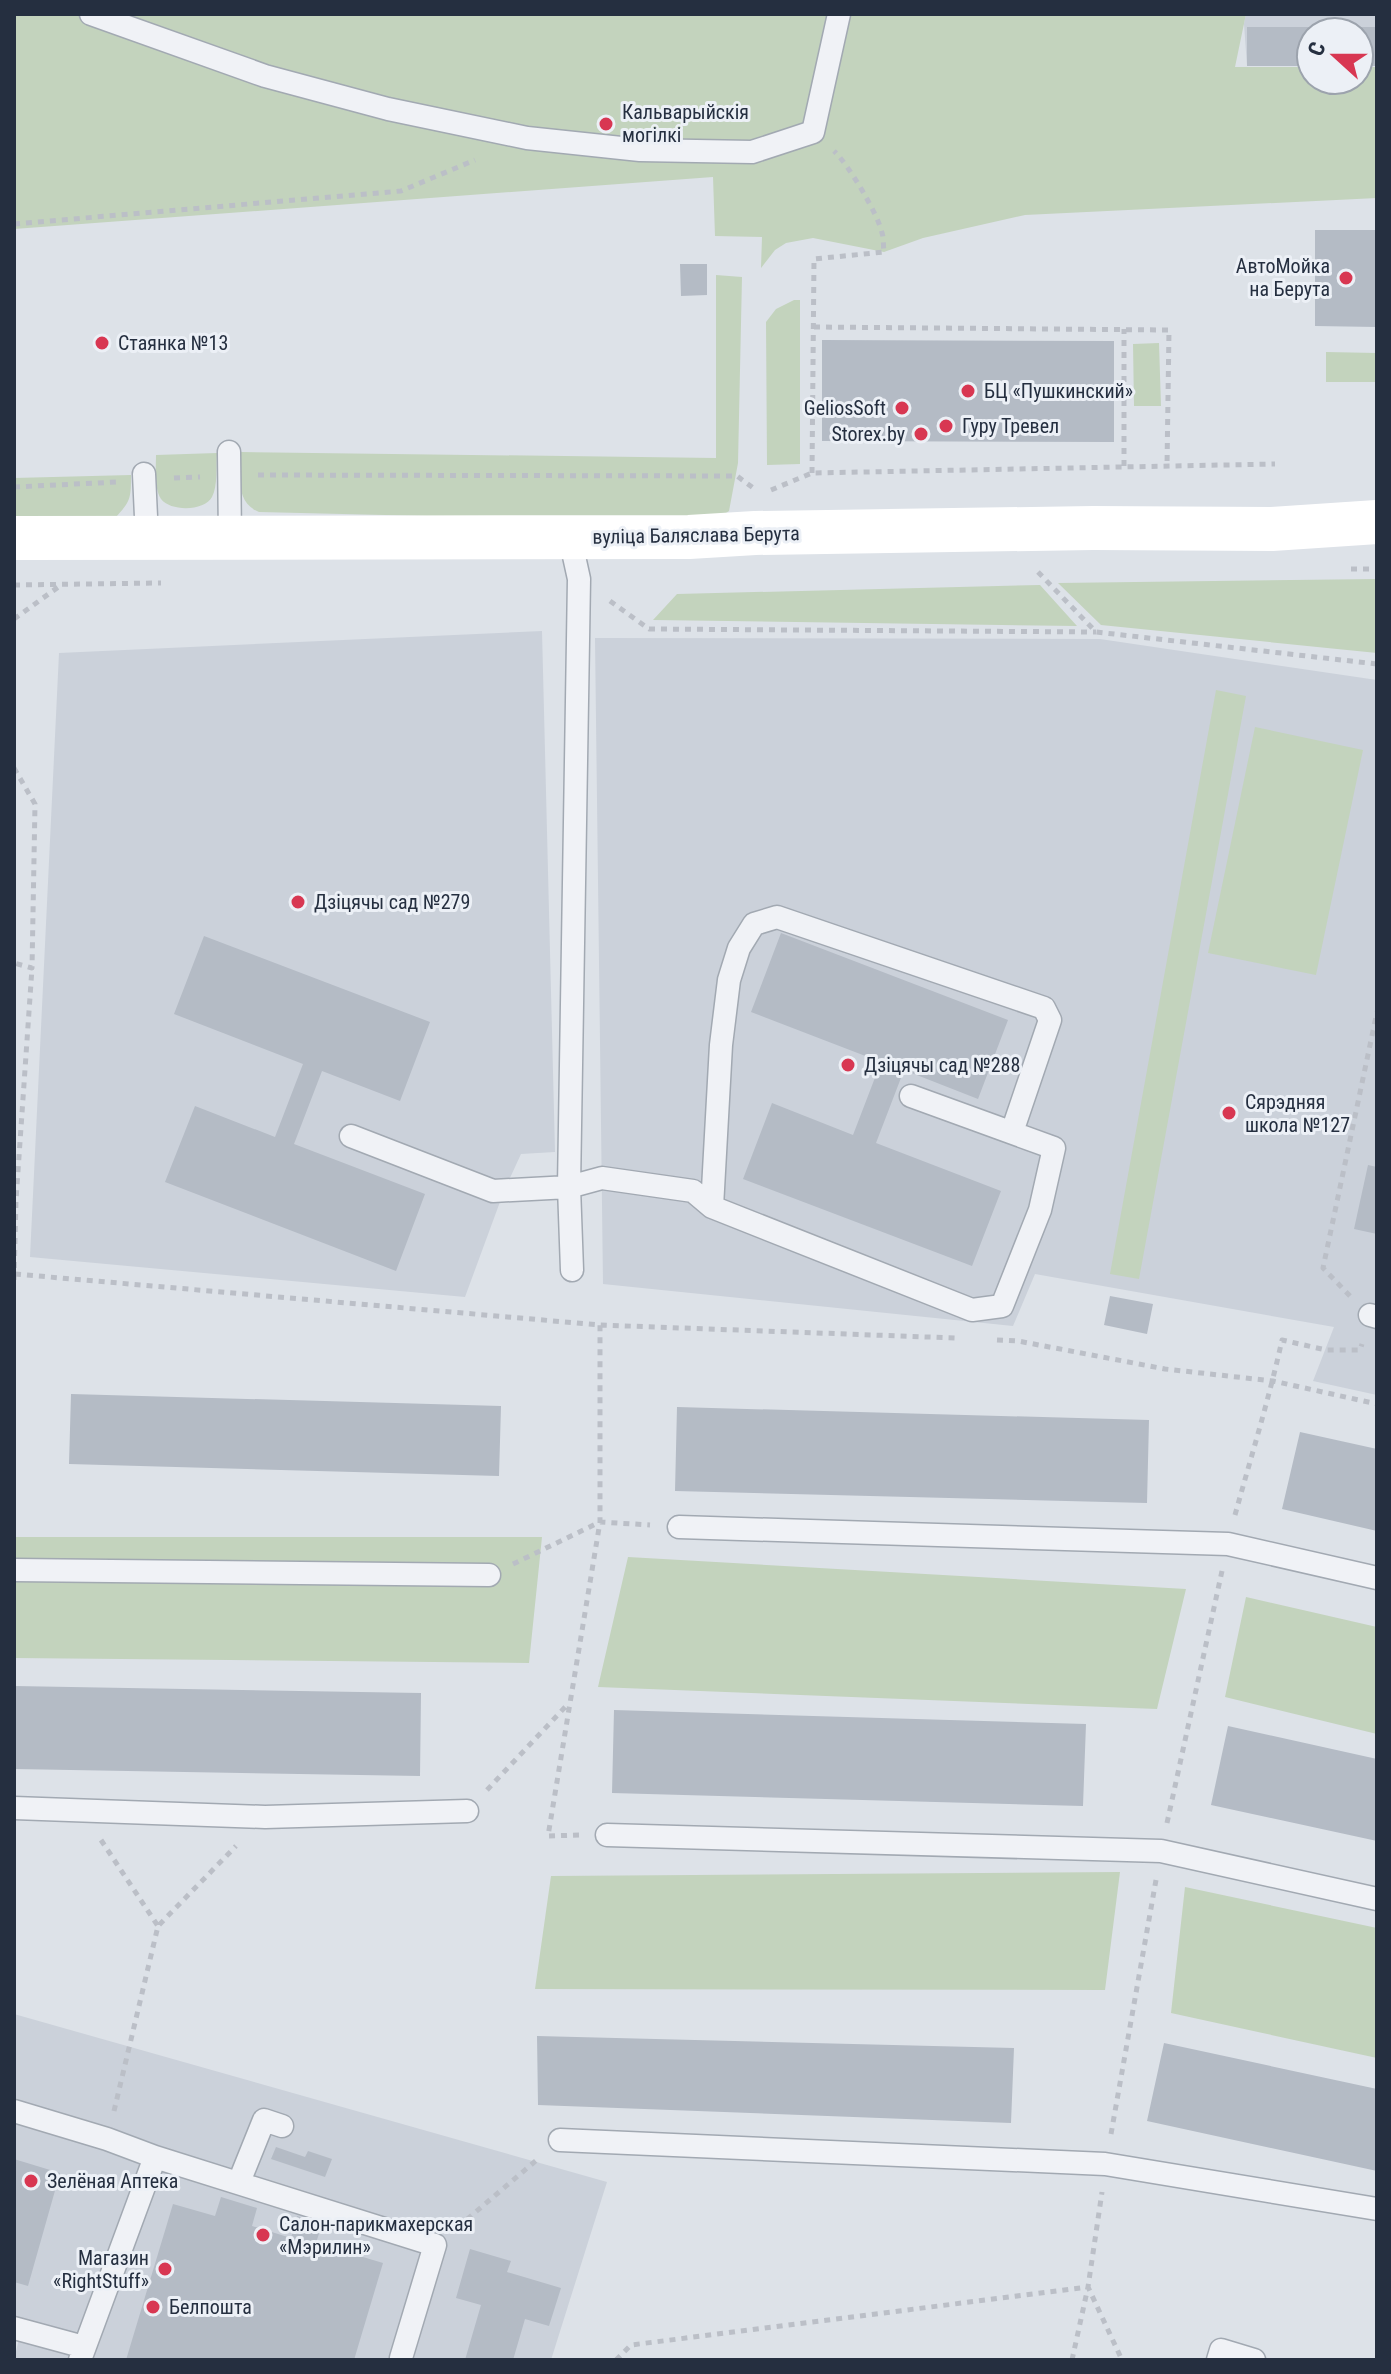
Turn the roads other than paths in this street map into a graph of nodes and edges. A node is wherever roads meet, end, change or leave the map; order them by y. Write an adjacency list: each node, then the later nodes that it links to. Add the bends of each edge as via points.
1 (91, 14): 2 (lane, via 265,76 388,109 527,138 640,150 752,152 813,132)
2 (839, 14)
3 (229, 452): 8 (lane)
4 (144, 477): 7 (lane)
5 (1377, 522): 9 (street, вуліца Баляслава Берута, via 1272,529 1093,528)
6 (14, 538): 7 (street, вуліца Баляслава Берута)
7 (147, 538): 8 (street, вуліца Баляслава Берута)
8 (230, 539): 9 (street, вуліца Баляслава Берута)
9 (575, 558): 13 (lane)
10 (911, 1096): 11 (lane)
11 (1012, 1132): 14 (lane, via 1054,1148 1040,1210 1002,1306 972,1310); 14 (lane, via 1050,1020 1044,1008 777,917 754,924 729,980)
12 (351, 1136): 13 (lane, via 493,1191)
13 (569, 1187): 14 (lane, via 602,1178 693,1191); 15 (lane)
14 (712, 1207)
15 (572, 1270)
16 (679, 1527): 19 (lane, via 1228,1544)
17 (14, 1570): 18 (lane)
18 (489, 1575)
19 (1377, 1578)
20 (14, 1808): 21 (lane, via 265,1817)
21 (467, 1811)
22 (607, 1835): 23 (lane, via 1161,1851)
23 (1377, 1899)
24 (14, 2111): 27 (lane)
25 (282, 2126): 28 (lane, via 264,2120)
26 (560, 2140): 29 (lane, via 1105,2164)
27 (155, 2157): 28 (lane); 31 (lane)
28 (239, 2182): 32 (lane, via 435,2245)
29 (1377, 2209)
30 (14, 2328): 31 (lane)
31 (82, 2354)
32 (401, 2358)
33 (1218, 2360): 34 (lane, via 1221,2350)
34 (1254, 2360)

